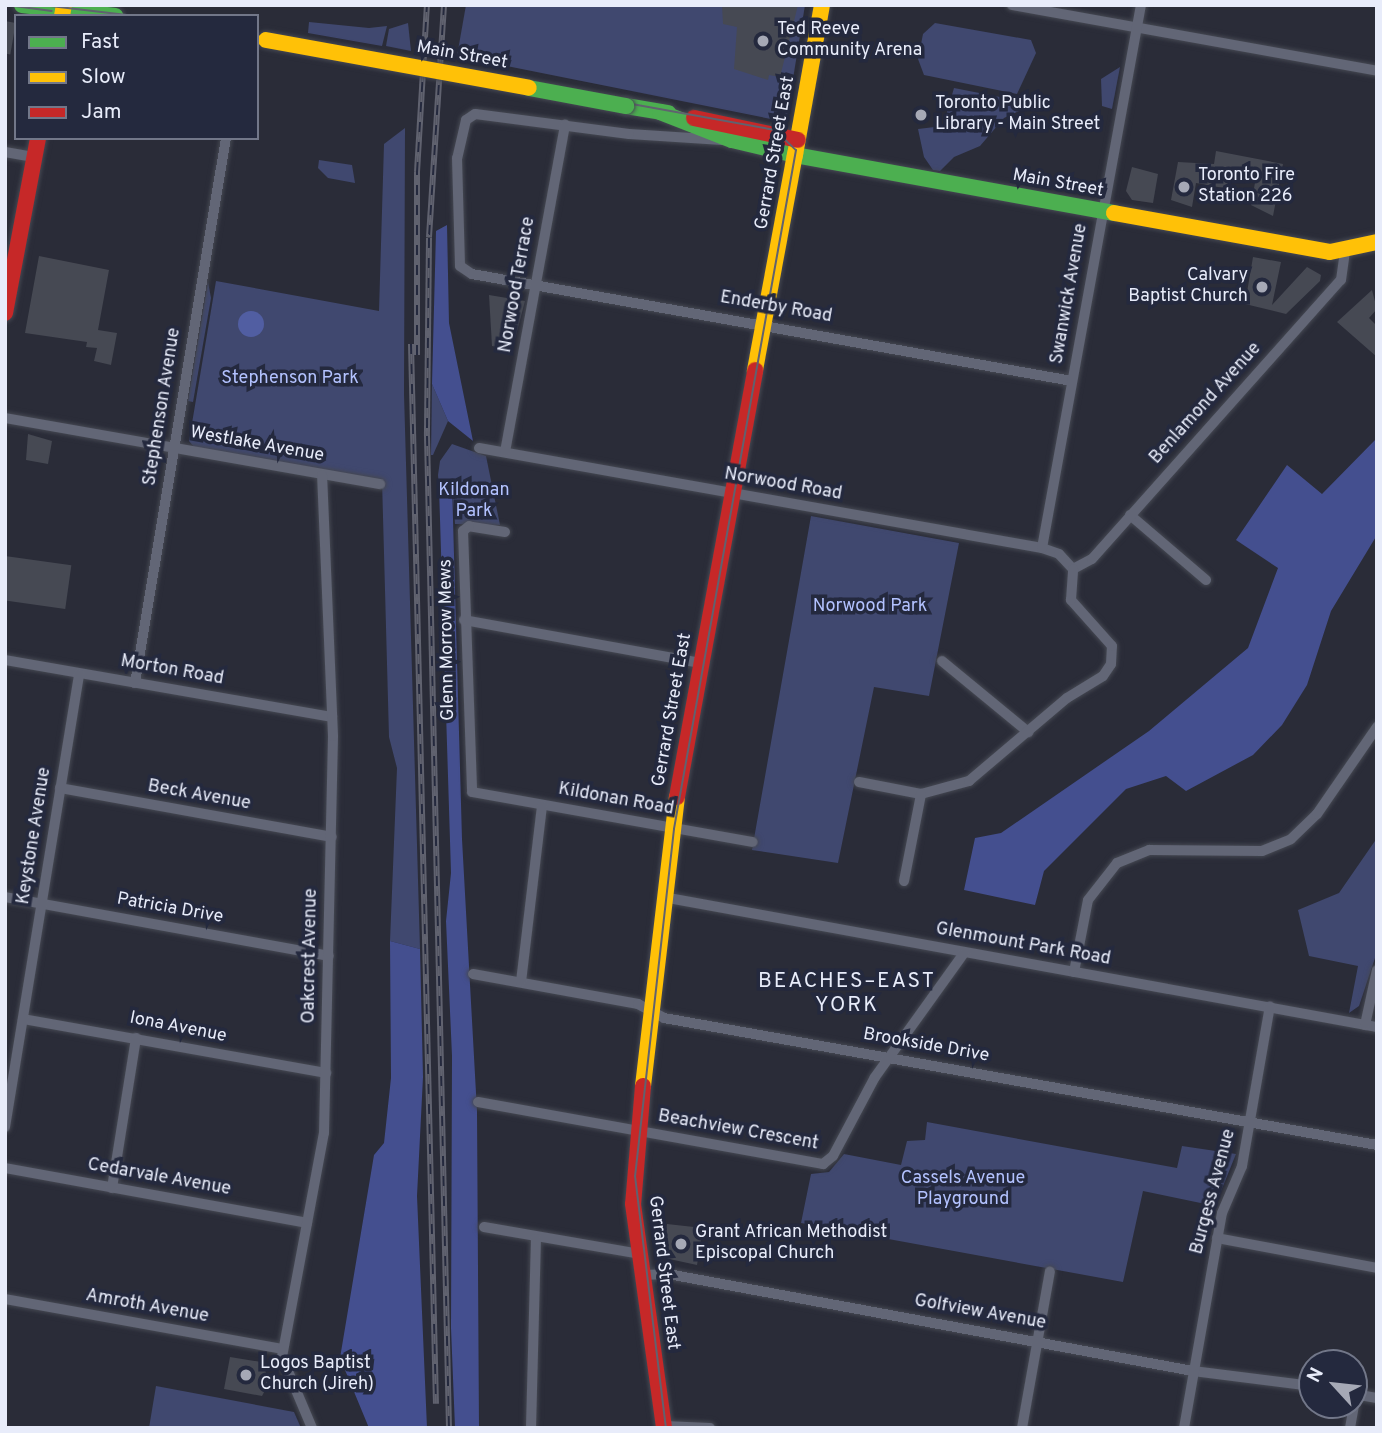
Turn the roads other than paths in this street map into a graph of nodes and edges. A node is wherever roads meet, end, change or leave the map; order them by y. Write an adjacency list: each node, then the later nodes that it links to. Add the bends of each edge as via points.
1 (22, 5): 5 (main road)
2 (822, 5): 15 (main road, Gerrard Street East)
3 (1012, 5): 7 (street)
4 (1141, 5): 7 (street, Swanwick Avenue)
5 (63, 10): 6 (main road)
6 (97, 14)
7 (1137, 27): 9 (street); 18 (street, Swanwick Avenue)
8 (262, 40): 10 (main road, Main Street, bridge)
9 (1377, 71)
10 (660, 112): 14 (main road, Main Street); 15 (main road, Main Street)
11 (565, 124): 14 (street, Main Street); 21 (street, Main Street, via 475,114 461,132 458,259); 22 (street, Norwood Terrace)
12 (38, 140): 17 (main road)
13 (226, 140): 27 (street, Stephenson Avenue)
14 (732, 140): 15 (main road, Main Street)
15 (796, 148): 18 (main road, Main Street); 24 (main road, Gerrard Street East)
16 (5, 152): 17 (street)
17 (34, 157): 23 (main road)
18 (1103, 211): 20 (main road, Main Street, via 1330,252); 25 (street, Swanwick Avenue)
19 (1377, 242): 20 (main road, Main Street)
20 (1345, 250): 33 (street, Benlamond Avenue, via 1341,280)
21 (472, 274): 22 (street, Enderby Road)
22 (535, 285): 24 (street, Enderby Road); 29 (street, Norwood Terrace)
23 (5, 313)
24 (764, 323): 25 (street, Enderby Road); 32 (main road, Gerrard Street East)
25 (1072, 381): 35 (street, Swanwick Avenue)
26 (5, 418): 27 (street, Westlake Avenue)
27 (174, 448): 30 (street, Westlake Avenue); 43 (street, Stephenson Avenue)
28 (479, 448): 29 (street, Norwood Road)
29 (505, 452): 32 (street, Norwood Road)
30 (322, 475): 31 (street, Westlake Avenue); 44 (street, Oakcrest Avenue)
31 (380, 484)
32 (733, 493): 35 (street, Norwood Road); 41 (main road, Gerrard Street East)
33 (1130, 515): 36 (street, Benlamond Avenue, via 1092,559); 37 (street)
34 (505, 532): 38 (street, Glenn Morrow Mews, via 468,526 463,531)
35 (1042, 548): 36 (street, Norwood Road, via 1059,554)
36 (1073, 569): 46 (street, via 1071,600 1109,640 1111,664 1099,680)
37 (1206, 580)
38 (464, 620): 41 (street); 49 (street, Glenn Morrow Mews)
39 (5, 660): 42 (street, Morton Road)
40 (942, 661): 46 (street)
41 (701, 663): 52 (main road, Gerrard Street East)
42 (79, 674): 43 (street, Morton Road); 48 (street, Keystone Avenue)
43 (135, 682): 44 (street, Morton Road)
44 (332, 717): 53 (street, Oakcrest Avenue)
45 (1377, 727): 62 (street, via 1310,822 1284,843 1254,852 1149,850 1109,869 1088,900)
46 (1028, 732): 50 (street, via 982,774)
47 (859, 782): 50 (street)
48 (61, 788): 53 (street, Beck Avenue); 58 (street, Keystone Avenue)
49 (472, 792): 51 (street, Kildonan Road)
50 (921, 794): 55 (street)
51 (542, 805): 52 (street, Kildonan Road); 64 (street)
52 (671, 828): 54 (street, Kildonan Road); 57 (main road, Gerrard Street East)
53 (332, 837): 60 (street, Oakcrest Avenue)
54 (753, 842)
55 (904, 881)
56 (5, 897): 58 (street, Patricia Drive)
57 (663, 897): 59 (street, Glenmount Park Road); 66 (main road, Gerrard Street East)
58 (42, 904): 60 (street, Patricia Drive); 67 (street, Keystone Avenue)
59 (964, 953): 62 (street, Glenmount Park Road); 70 (street, Beachview Crescent)
60 (329, 956): 71 (street, Oakcrest Avenue)
61 (1377, 970): 68 (street)
62 (1074, 972): 65 (street, Glenmount Park Road)
63 (473, 974): 64 (street, Brookside Drive)
64 (521, 982): 66 (street, Brookside Drive)
65 (1270, 1006): 68 (street, Glenmount Park Road); 73 (street, Burgess Avenue)
66 (651, 1011): 70 (street, Brookside Drive, via 664,1018); 75 (main road, Gerrard Street East)
67 (23, 1019): 69 (street, Iona Avenue); 74 (street, Keystone Avenue)
68 (1371, 1026)
69 (136, 1038): 71 (street, Iona Avenue); 78 (street)
70 (890, 1058): 73 (street, Brookside Drive); 75 (street, Beachview Crescent, via 833,1156 823,1164)
71 (326, 1073): 79 (street, Oakcrest Avenue, via 324,1133)
72 (478, 1102): 75 (street, Beachview Crescent)
73 (1250, 1121): 76 (street, Brookside Drive); 81 (street, Burgess Avenue, via 1238,1181)
74 (5, 1127)
75 (638, 1132): 83 (main road, Gerrard Street East, via 632,1190)
76 (1377, 1145)
77 (5, 1168): 78 (street, Cedarvale Avenue)
78 (113, 1188): 79 (street, Cedarvale Avenue)
79 (307, 1223): 89 (street, Oakcrest Avenue)
80 (484, 1227): 82 (street)
81 (1217, 1238): 84 (street); 90 (street, Burgess Avenue)
82 (536, 1239): 83 (street); 94 (street)
83 (640, 1254): 86 (main road, Gerrard Street East)
84 (1377, 1268)
85 (1050, 1271): 88 (street)
86 (643, 1275): 88 (street, Golfview Avenue, via 667,1274); 92 (main road, Gerrard Street East)
87 (5, 1299): 89 (street, Amroth Avenue)
88 (1037, 1341): 90 (street, Golfview Avenue); 96 (street)
89 (283, 1349): 93 (street)
90 (1194, 1371): 91 (street, Golfview Avenue); 97 (street, Burgess Avenue)
91 (1298, 1384)
92 (664, 1427): 95 (street)
93 (312, 1428)
94 (531, 1428)
95 (710, 1428)
96 (1022, 1428)
97 (1184, 1428)

